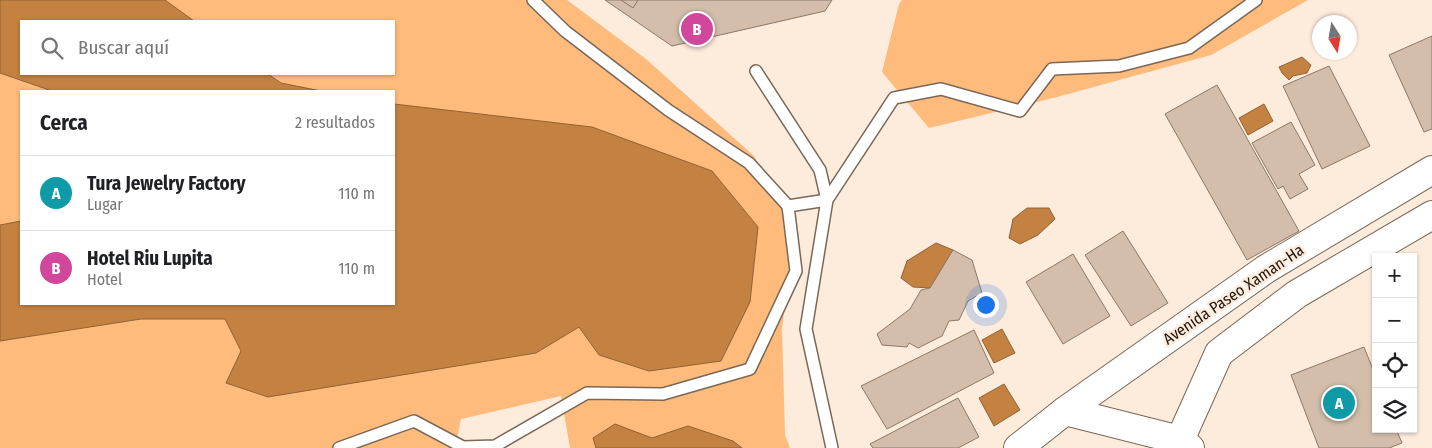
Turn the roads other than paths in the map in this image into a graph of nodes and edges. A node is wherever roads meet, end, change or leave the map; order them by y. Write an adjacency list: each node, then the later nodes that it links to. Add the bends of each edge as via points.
1 (533, 0): 6 (lane, via 565,32 668,110 749,163)
2 (1256, 0): 5 (lane, via 1189,48 1120,66 1052,68 1020,111 941,89 894,98)
3 (756, 71): 5 (lane, via 820,170)
4 (1432, 170): 8 (main road, Avenida Paseo Xaman-Ha, via 1266,268)
5 (827, 200): 6 (lane); 12 (lane, via 806,328)
6 (788, 206): 10 (lane, via 796,271 750,369 663,394 587,393)
7 (1432, 215): 9 (main road, via 1297,294 1219,353)
8 (1065, 411): 9 (main road); 13 (main road, Avenida Paseo Xaman-Ha)
9 (1185, 444)
10 (495, 447): 11 (lane, via 463,447 414,421)
11 (339, 448)
12 (832, 448)
13 (1018, 448)

